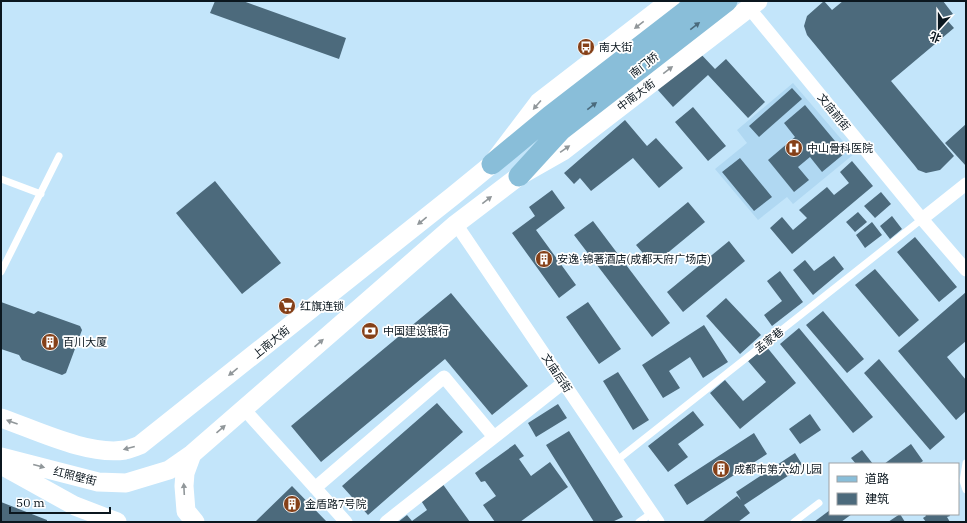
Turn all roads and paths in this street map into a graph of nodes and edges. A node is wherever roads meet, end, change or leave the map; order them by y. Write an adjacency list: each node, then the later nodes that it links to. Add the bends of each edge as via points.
1 (670, 1): 7 (main road, one-way to 7, via 539,102)
2 (699, 1): 5 (main road, 南门桥)
3 (727, 1): 5 (main road, 南门桥, one-way to 3)
4 (754, 5): 8 (main road, 中南大街, one-way to 4, via 563,151); 12 (street, 文庙前街)
5 (556, 123): 7 (main road); 8 (main road, 中南大街)
6 (59, 156): 11 (lane)
7 (492, 164): 18 (main road, 上南大街, one-way to 18, via 140,445 126,450 105,451 75,445)
8 (519, 176): 13 (main road, 中南大街, one-way to 8)
9 (1, 179): 11 (lane)
10 (966, 184): 12 (street)
11 (41, 194): 15 (lane)
12 (922, 219): 14 (street, 文庙前街); 22 (lane, 孟家巷)
13 (456, 224): 16 (street, 文庙后街); 17 (main road, one-way to 13)
14 (966, 270)
15 (1, 272)
16 (563, 383): 19 (street); 22 (street, 文庙后街)
17 (244, 409): 20 (main road, one-way to 17); 25 (street)
18 (1, 418)
19 (494, 437): 25 (street, via 444,377); 32 (street)
20 (192, 454): 21 (main road, 红照壁街, one-way to 20, via 98,482 126,483 169,470); 30 (main road, one-way to 20, via 186,511 184,486 185,473)
21 (1, 457)
22 (616, 461): 28 (street, 文庙后街)
23 (966, 463): 26 (lane, via 963,481)
24 (1, 466): 29 (main road, 红照壁街, via 75,506)
25 (315, 488): 31 (street)
26 (966, 490)
27 (819, 503): 34 (lane)
28 (655, 518): 33 (lane)
29 (117, 522)
30 (195, 522)
31 (346, 522)
32 (386, 522)
33 (639, 522)
34 (794, 522)

